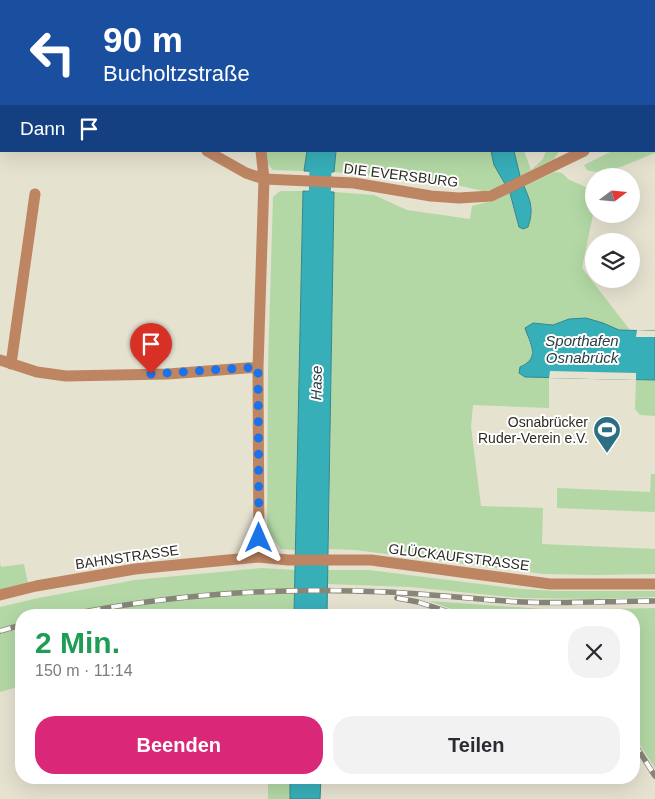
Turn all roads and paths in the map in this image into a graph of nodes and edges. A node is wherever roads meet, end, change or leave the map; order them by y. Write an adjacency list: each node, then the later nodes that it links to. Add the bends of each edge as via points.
1 (209, 152): 4 (street, DIE EVERSBURG, via 246,173)
2 (261, 152): 4 (street)
3 (582, 152): 4 (street, DIE EVERSBURG, via 497,193 482,197 431,196 354,183)
4 (264, 179): 8 (street)
5 (35, 194): 7 (street)
6 (0, 360): 7 (street)
7 (11, 364): 8 (street, via 66,376 168,374)
8 (258, 367): 9 (street)
9 (259, 557): 10 (street, GLÜCKAUFSTRASSE, via 371,560 550,584); 11 (street, BAHNSTRASSE, via 135,569)
10 (655, 584)
11 (0, 595)

